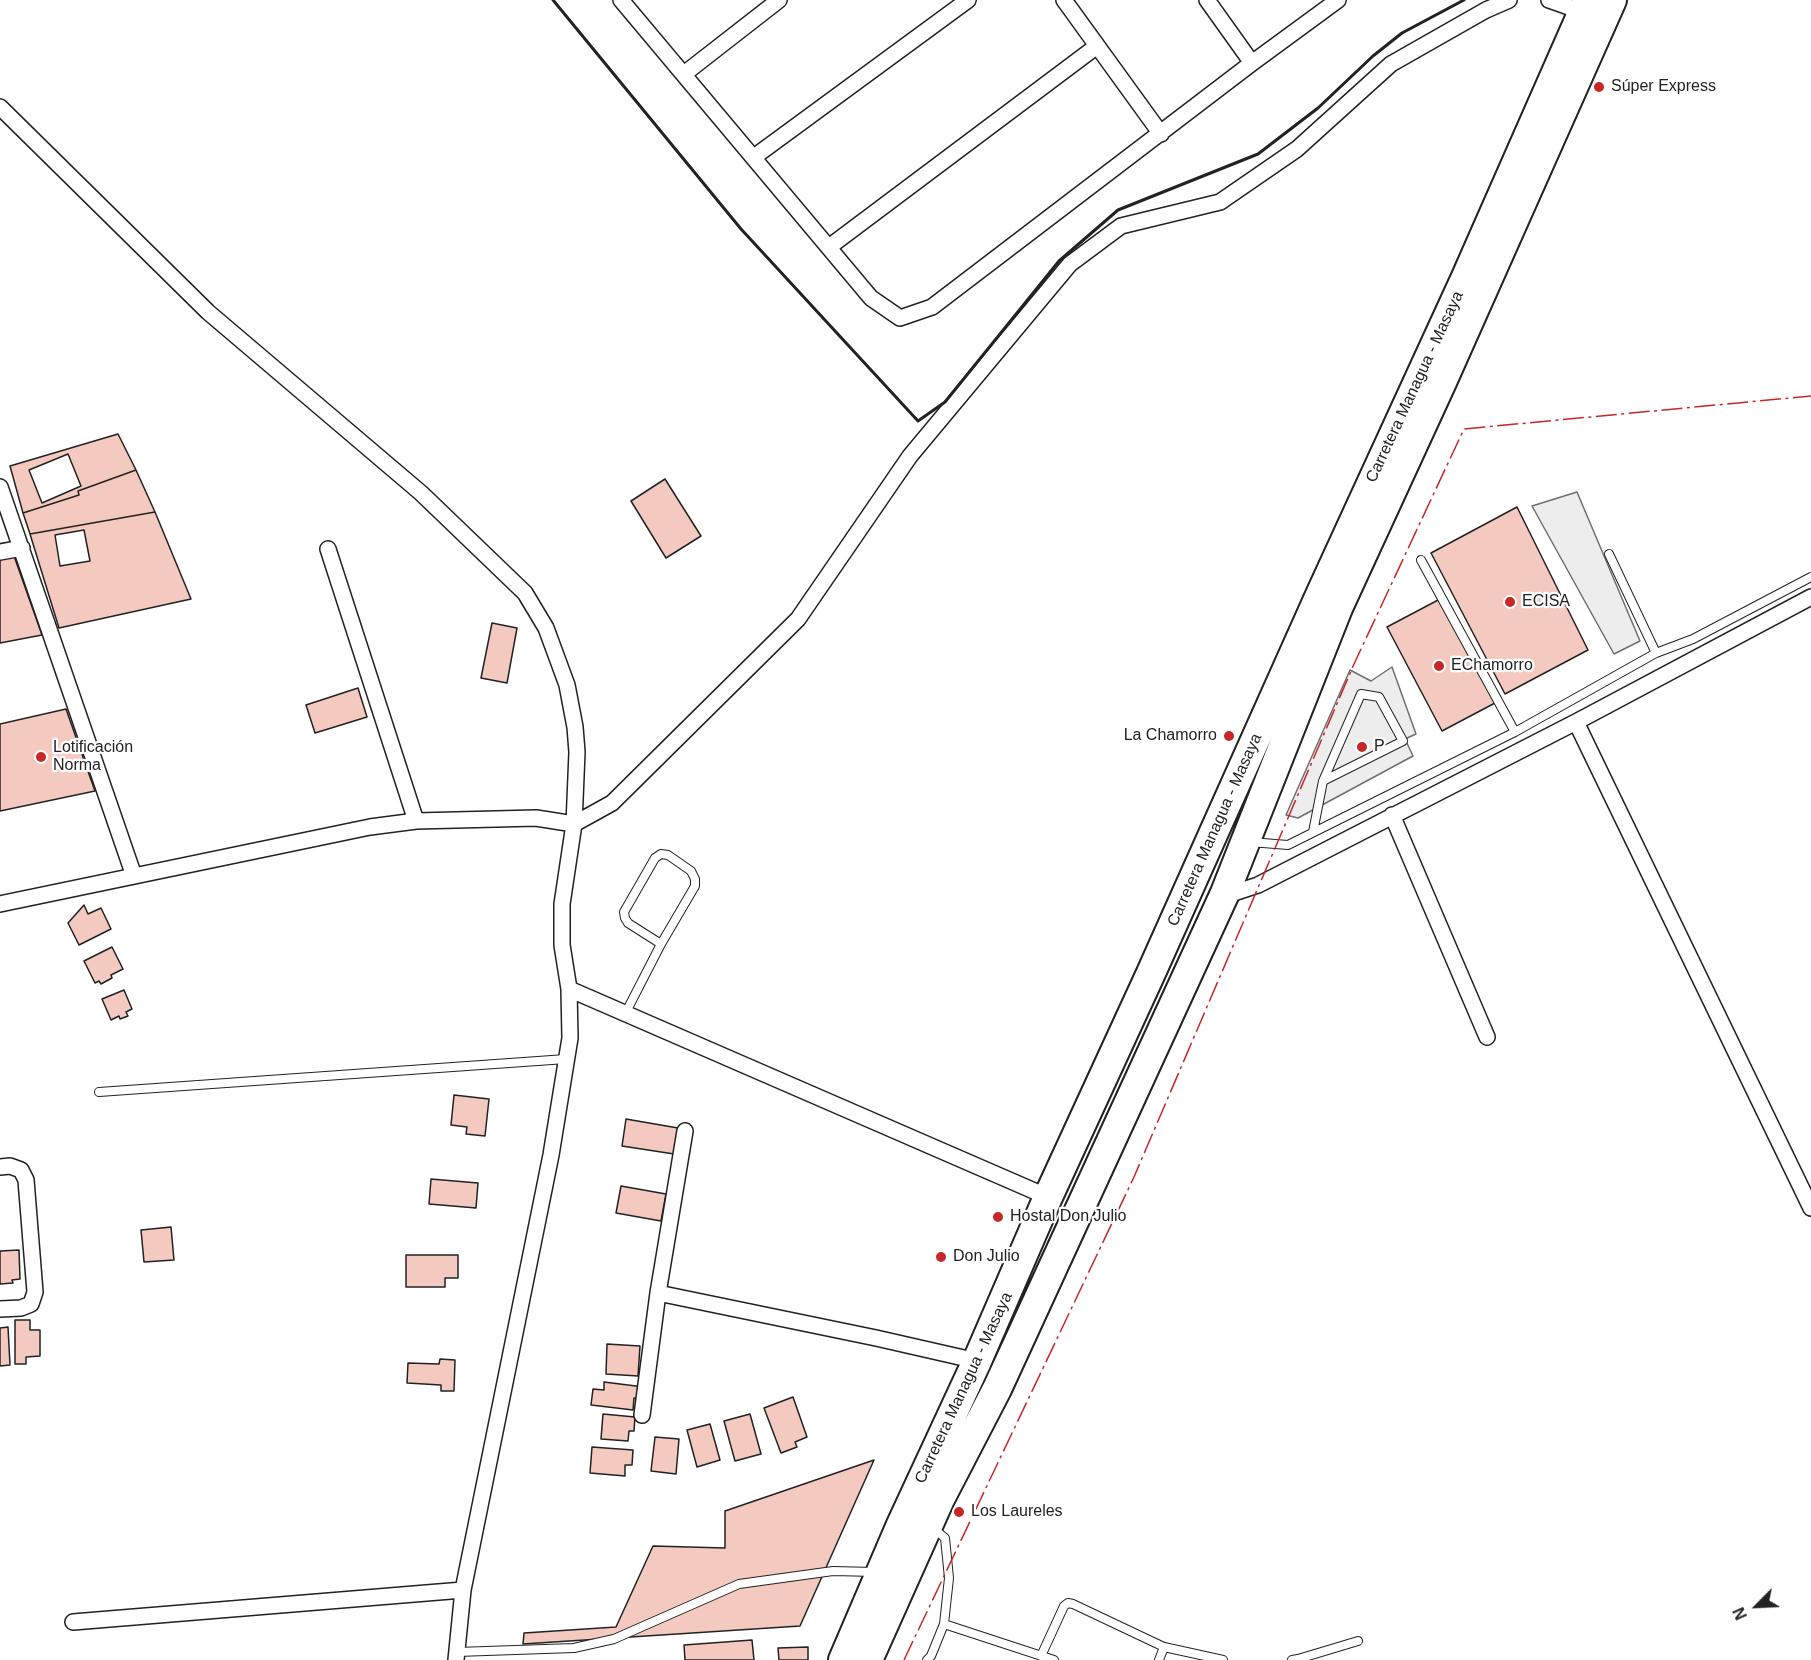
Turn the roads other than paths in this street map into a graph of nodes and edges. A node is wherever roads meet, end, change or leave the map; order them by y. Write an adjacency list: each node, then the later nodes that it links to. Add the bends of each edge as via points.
1 (621, 0): 13 (street)
2 (779, 0): 13 (street)
3 (968, 0): 16 (street)
4 (1064, 0): 11 (street)
5 (1207, 0): 12 (street)
6 (1338, 0): 12 (street)
7 (1509, 0): 32 (street, via 1390,64 1297,149 1220,202 1121,226 1070,264 910,456 798,619 612,803)
8 (1549, 0): 10 (street)
9 (1612, 0): 34 (highway, Carretera Managua - Masaya, via 1338,608)
10 (1586, 6): 46 (highway, Carretera Managua - Masaya)
11 (1096, 46): 15 (street); 17 (street)
12 (1252, 63): 15 (street)
13 (684, 74): 16 (street)
14 (0, 107): 32 (street, via 208,312 421,493 525,593 546,628 567,686 577,752)
15 (1161, 134): 17 (street, via 932,307 900,318 871,298)
16 (754, 157): 17 (street)
17 (829, 247)
18 (0, 487): 19 (street)
19 (22, 548): 21 (street); 35 (street)
20 (328, 549): 31 (street)
21 (0, 552)
22 (1609, 554): 26 (lane)
23 (1421, 560): 28 (lane)
24 (1811, 577): 26 (lane, via 1693,639)
25 (1811, 597): 27 (street)
26 (1656, 653): 28 (lane)
27 (1576, 722): 30 (street); 47 (street)
28 (1515, 732): 33 (lane)
29 (1323, 781): 29 (lane, via 1403,741 1378,697 1361,694); 33 (lane)
30 (1392, 815): 36 (street, via 1258,885); 41 (street)
31 (416, 821): 32 (street, via 536,818); 35 (street)
32 (574, 824): 39 (street, via 562,904 562,945)
33 (1313, 832): 34 (lane, via 1288,845)
34 (1246, 841): 36 (highway, Carretera Managua - Masaya)
35 (134, 876): 37 (street)
36 (1225, 893): 52 (highway, Carretera Managua - Masaya, via 997,1389)
37 (0, 904)
38 (661, 944): 38 (lane, via 695,886 695,879 691,871 660,854 624,912 628,923); 40 (lane)
39 (569, 989): 40 (street); 42 (street, via 570,1038)
40 (625, 1014): 46 (street)
41 (1487, 1037)
42 (566, 1059): 43 (lane); 54 (street, via 551,1155)
43 (99, 1092)
44 (685, 1131): 48 (street)
45 (0, 1167): 49 (street, via 21,1170 26,1180 34,1292 31,1304)
46 (1048, 1197): 50 (highway, Carretera Managua - Masaya)
47 (1811, 1208)
48 (658, 1293): 50 (street); 51 (street)
49 (0, 1309)
50 (977, 1361): 53 (highway, Carretera Managua - Masaya)
51 (642, 1415)
52 (929, 1525): 56 (lane, via 945,1538 948,1578); 62 (highway, Carretera Managua - Masaya)
53 (882, 1572): 59 (lane, via 832,1572 739,1584 614,1639 574,1648); 61 (highway, Carretera Managua - Masaya)
54 (463, 1590): 55 (street); 59 (street)
55 (73, 1622)
56 (944, 1624): 60 (lane); 63 (lane)
57 (1358, 1641): 67 (lane)
58 (1164, 1647): 60 (lane, via 1068,1604); 65 (lane); 66 (lane)
59 (457, 1656)
60 (1041, 1656): 64 (lane)
61 (843, 1660)
62 (868, 1660)
63 (927, 1660)
64 (1054, 1660)
65 (1159, 1660)
66 (1223, 1660)
67 (1292, 1660)

